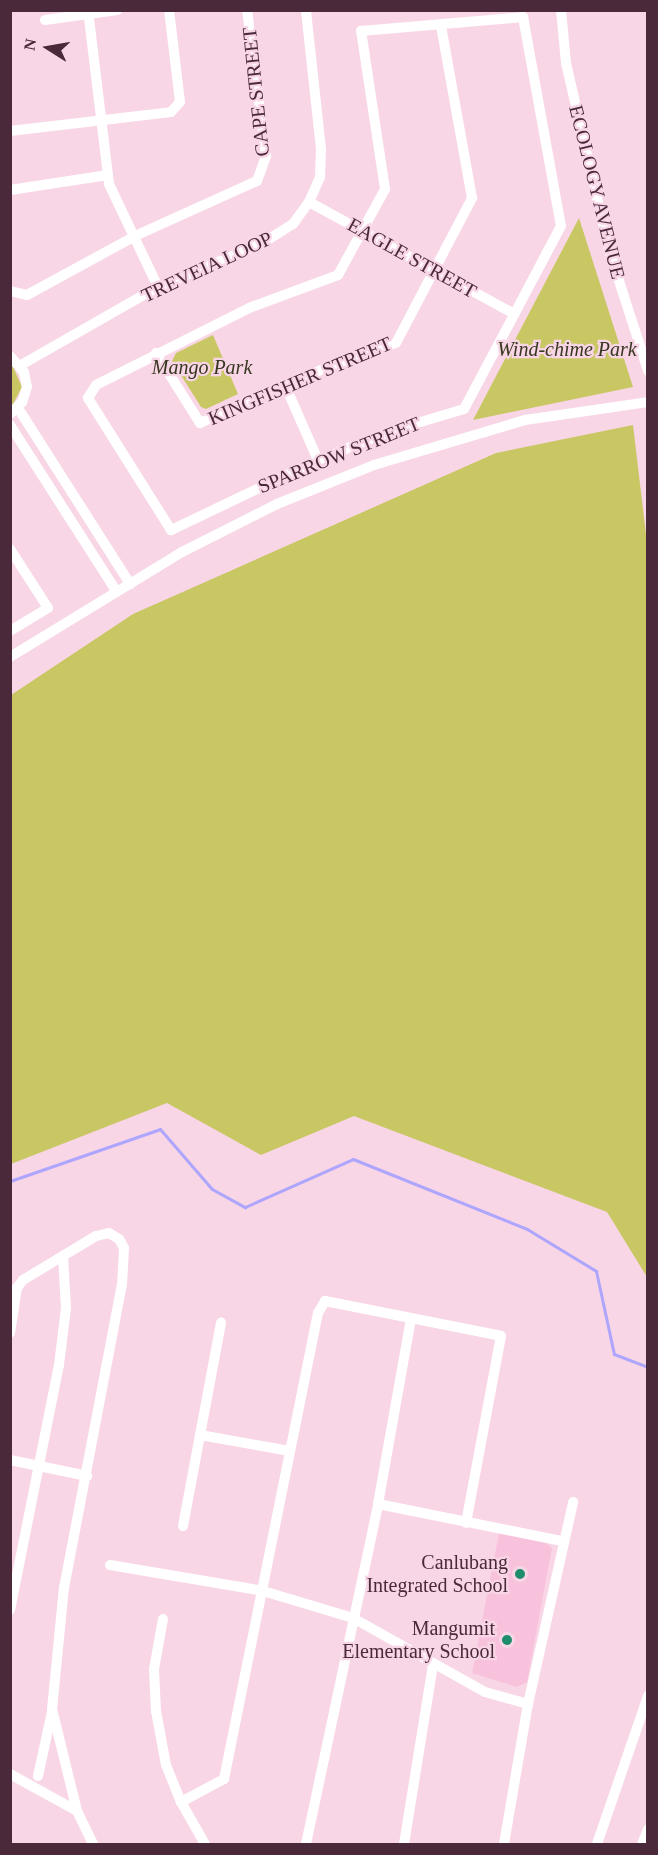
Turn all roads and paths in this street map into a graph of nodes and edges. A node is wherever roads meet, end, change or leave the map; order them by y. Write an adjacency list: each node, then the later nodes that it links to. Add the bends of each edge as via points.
1 (117, 10): 6 (street)
2 (169, 10): 9 (street, via 180,102 171,111)
3 (247, 10): 15 (street, CAPE STREET, via 266,156 260,177 253,185)
4 (306, 10): 13 (street, TREVEIA LOOP, via 321,149 320,177)
5 (561, 10): 23 (street, ECOLOGY AVENUE, via 566,63 610,253)
6 (89, 12): 7 (street); 9 (street)
7 (45, 20)
8 (441, 25): 14 (street, SPARROW STREET, via 361,32 385,189); 16 (street, KINGFISHER STREET, via 472,198); 19 (street, SPARROW STREET, via 523,18 561,226)
9 (101, 121): 10 (street); 11 (street)
10 (10, 131)
11 (108, 174): 12 (street); 15 (street)
12 (10, 190)
13 (309, 202): 14 (street, EAGLE STREET); 17 (street, TREVEIA LOOP, via 293,224 261,244)
14 (362, 232): 16 (street, EAGLE STREET); 20 (street, SPARROW STREET, via 338,275 249,308)
15 (135, 236): 17 (street); 18 (street, CAPE STREET, via 27,295)
16 (434, 271): 19 (street, EAGLE STREET); 24 (street, KINGFISHER STREET, via 396,343)
17 (158, 287): 22 (street, TREVEIA LOOP)
18 (10, 291)
19 (514, 314): 28 (street, SPARROW STREET, via 464,409 388,432)
20 (156, 353): 24 (street, KINGFISHER STREET, via 200,423); 28 (street, SPARROW STREET, via 96,385 88,398 171,530)
21 (10, 356): 22 (street)
22 (21, 365): 26 (street, via 27,387)
23 (648, 371)
24 (285, 385): 28 (street)
25 (648, 402): 32 (street, via 525,420 374,465 277,504)
26 (14, 411): 29 (street)
27 (10, 425): 30 (street)
28 (318, 460)
29 (65, 483): 30 (street); 32 (street)
30 (53, 492): 33 (street)
31 (10, 549): 34 (street, via 48,608)
32 (130, 584): 33 (street)
33 (117, 592): 35 (street)
34 (10, 631)
35 (10, 657)
36 (63, 1256): 39 (street, via 17,1288); 43 (street, via 66,1308); 44 (street, via 96,1236 109,1233 124,1248 122,1284)
37 (411, 1318): 41 (street, via 325,1301 318,1313); 46 (street); 47 (street, via 501,1336)
38 (221, 1323): 40 (street)
39 (10, 1332)
40 (200, 1435): 41 (street); 48 (street)
41 (290, 1451): 51 (street)
42 (10, 1460): 43 (street)
43 (42, 1466): 44 (street); 52 (street)
44 (87, 1476): 58 (street, via 64,1587)
45 (573, 1502): 49 (street)
46 (378, 1504): 47 (street); 53 (street)
47 (466, 1523): 49 (street)
48 (183, 1526)
49 (562, 1541): 57 (street)
50 (110, 1564): 51 (street)
51 (262, 1591): 53 (street); 61 (street, via 224,1779)
52 (10, 1610)
53 (353, 1618): 55 (street); 66 (street)
54 (163, 1620): 61 (street, via 154,1669 156,1711 166,1765)
55 (434, 1665): 57 (street, via 485,1692); 67 (street)
56 (648, 1696): 69 (street)
57 (528, 1704): 68 (street)
58 (52, 1709): 60 (street); 62 (street)
59 (10, 1774): 62 (street)
60 (38, 1776)
61 (181, 1802): 65 (street)
62 (77, 1811): 64 (street)
63 (648, 1829): 70 (street)
64 (93, 1845)
65 (205, 1845)
66 (306, 1845)
67 (404, 1845)
68 (504, 1845)
69 (597, 1845)
70 (642, 1845)

